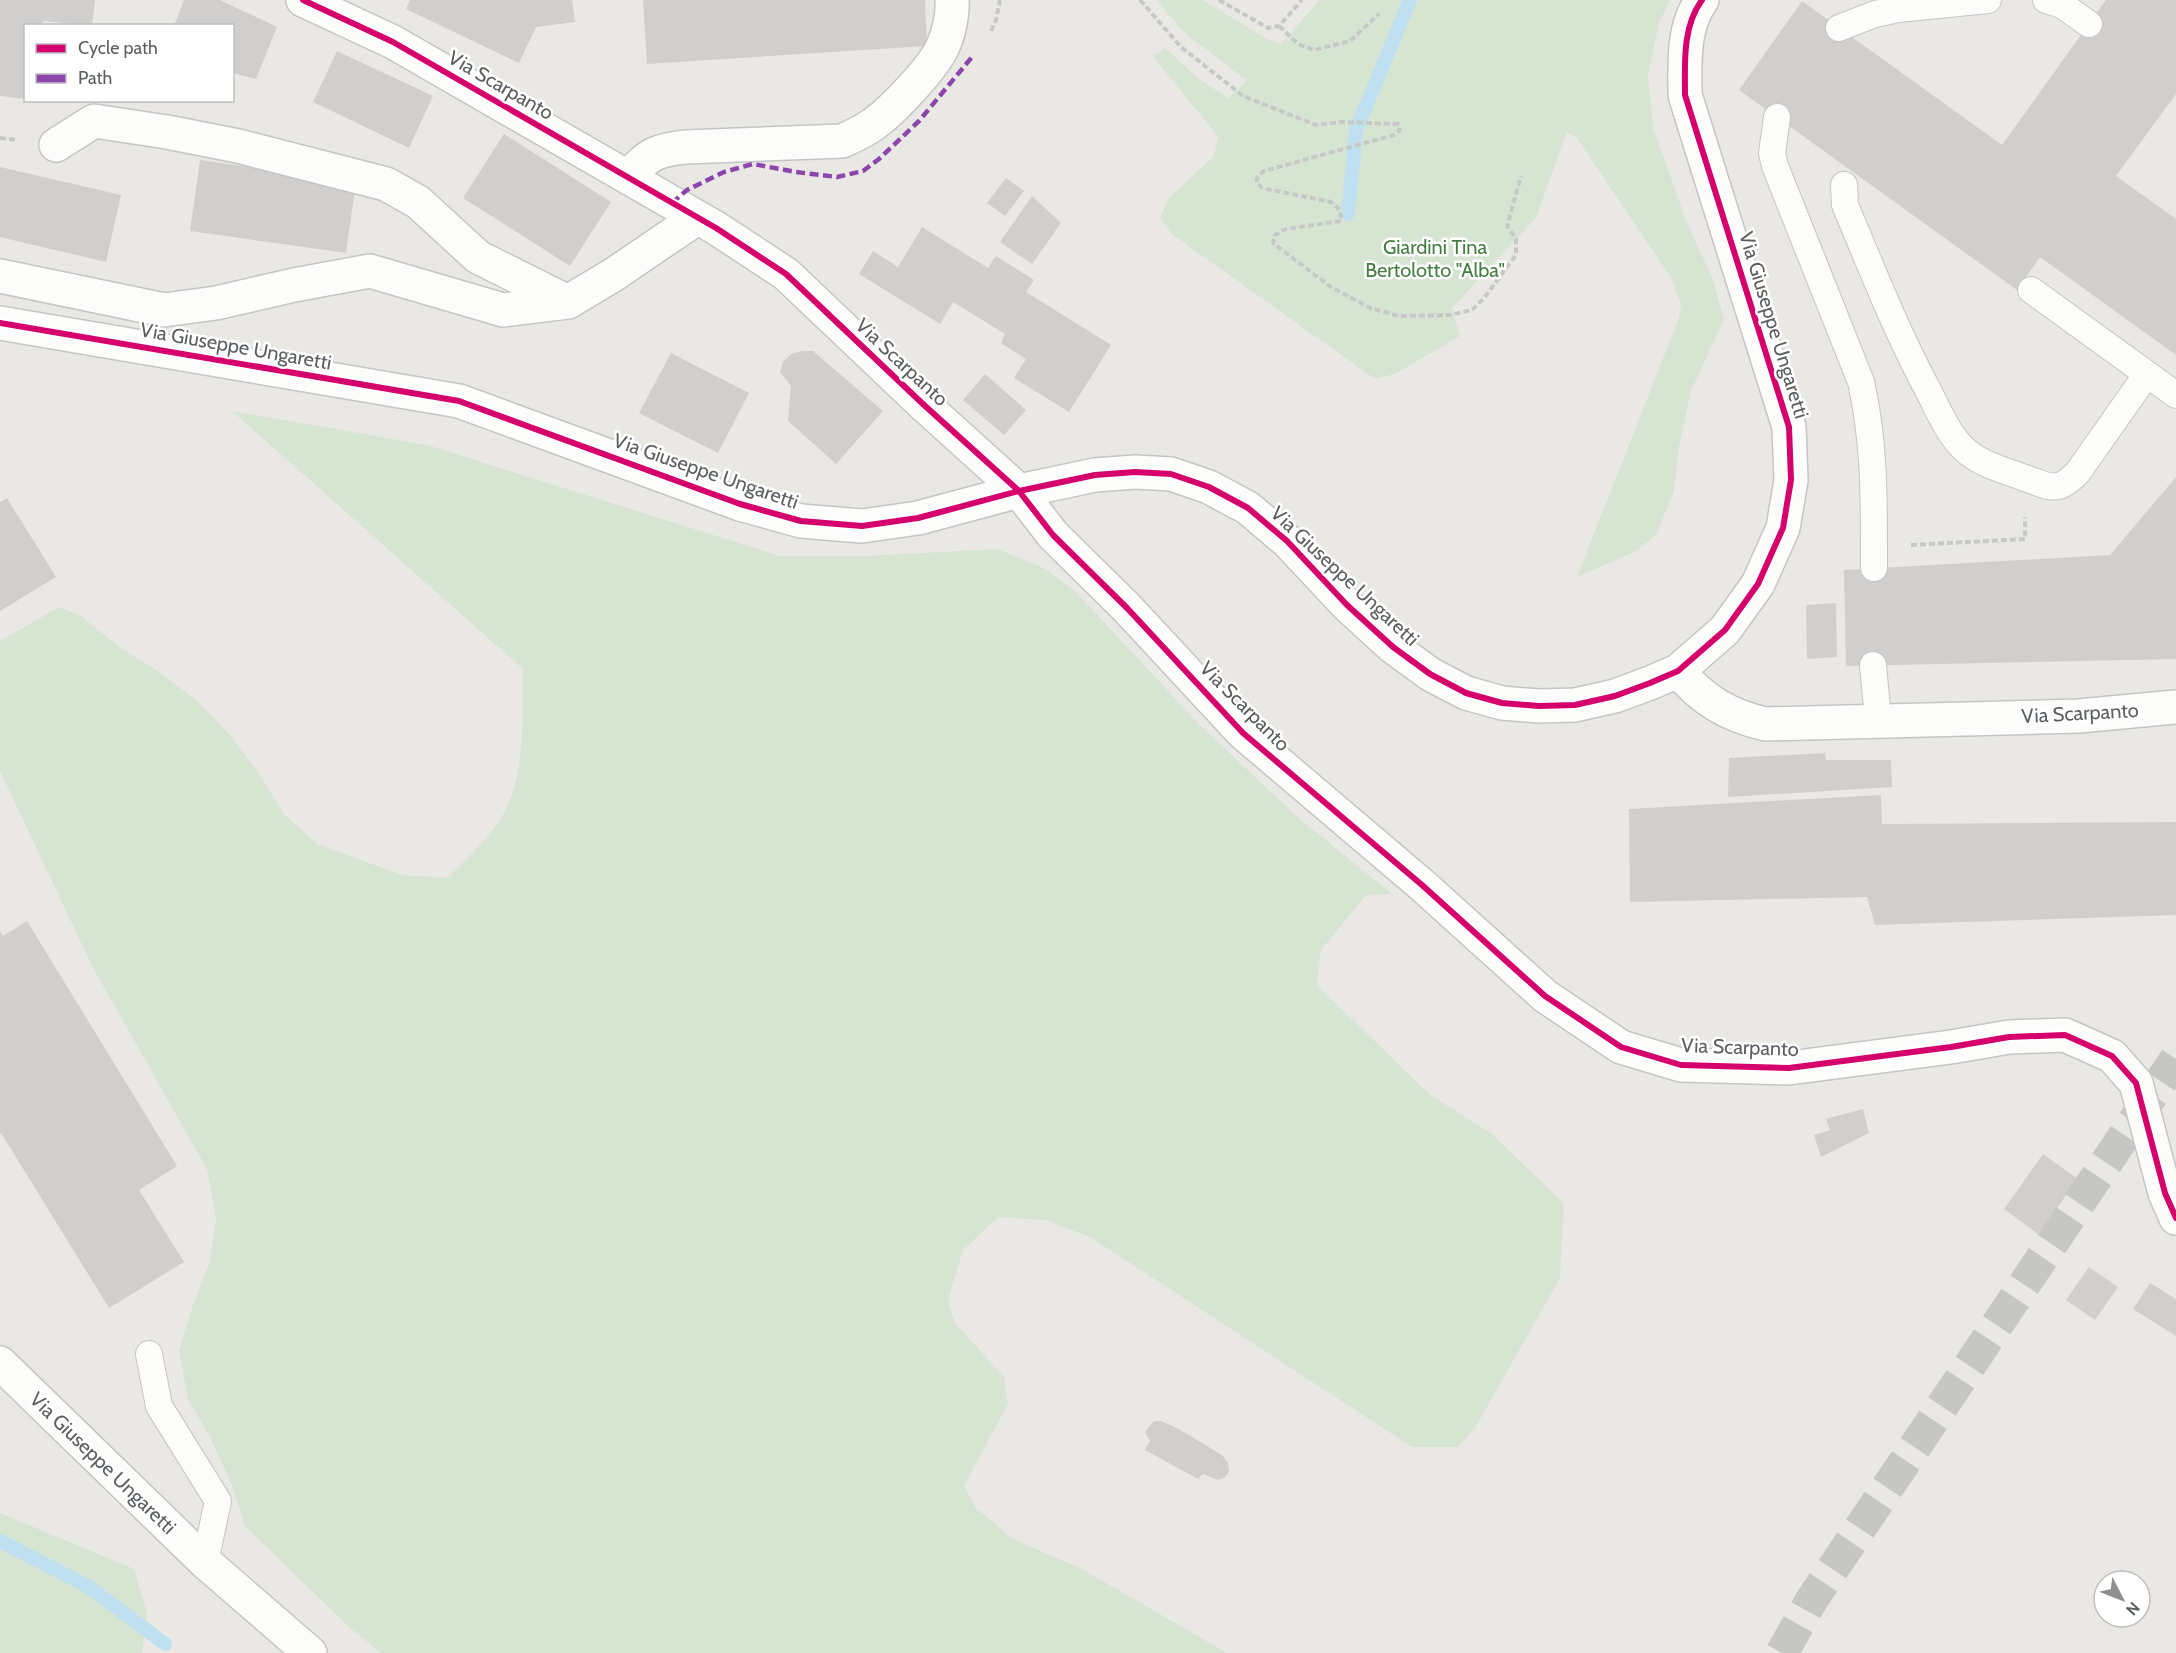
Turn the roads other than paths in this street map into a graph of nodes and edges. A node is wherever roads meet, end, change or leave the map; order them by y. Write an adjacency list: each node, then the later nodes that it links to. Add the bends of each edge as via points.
1 (303, 0): 10 (street, Via Scarpanto, via 393,42)
2 (952, 0): 10 (street, via 943,47 901,100 858,134 842,141 662,150 649,156)
3 (1702, 0): 22 (street, Via Giuseppe Ungaretti, via 1695,10 1684,52 1685,95 1789,427 1791,480 1783,528 1758,584 1725,630)
4 (1989, 0): 7 (lane, via 1875,14)
5 (2054, 2): 6 (lane)
6 (2094, 17)
7 (1846, 33)
8 (1783, 122): 20 (lane, via 1772,153 1861,382 1869,417)
9 (56, 145): 15 (street, via 94,121 238,146 386,184 418,202 478,257)
10 (628, 177): 12 (street, Via Scarpanto)
11 (1844, 185): 17 (lane, via 1845,206 1895,326 1945,421 1962,447 1980,462 2051,487 2065,485 2085,463)
12 (697, 218): 15 (street); 19 (street, Via Scarpanto, via 786,274)
13 (0, 276): 15 (street, via 164,310 370,271 503,310)
14 (2031, 290): 17 (lane)
15 (568, 302)
16 (0, 323): 19 (street, Via Giuseppe Ungaretti, via 459,401 740,504 801,521 862,526 918,518)
17 (2147, 374): 18 (lane)
18 (2176, 395)
19 (1018, 491): 22 (street, Via Giuseppe Ungaretti, via 1135,472 1171,474 1209,487 1248,508 1287,541 1393,647 1430,674 1466,693 1502,702 1575,705 1615,696); 25 (street, Via Scarpanto, via 1053,535 1243,733 1545,996 1621,1047 1681,1065 1789,1068 2009,1037 2065,1035 2112,1056 2136,1083 2164,1193)
20 (1874, 557)
21 (1874, 665): 24 (lane)
22 (1678, 671): 24 (street, Via Scarpanto, via 1692,688 1739,718 1765,724)
23 (2176, 707): 24 (street, Via Scarpanto, via 2079,716)
24 (1878, 719)
25 (2176, 1218)
26 (149, 1354): 28 (lane, via 159,1406 218,1501)
27 (0, 1363): 28 (street, Via Giuseppe Ungaretti)
28 (205, 1563): 29 (street, Via Giuseppe Ungaretti)
29 (310, 1653)

